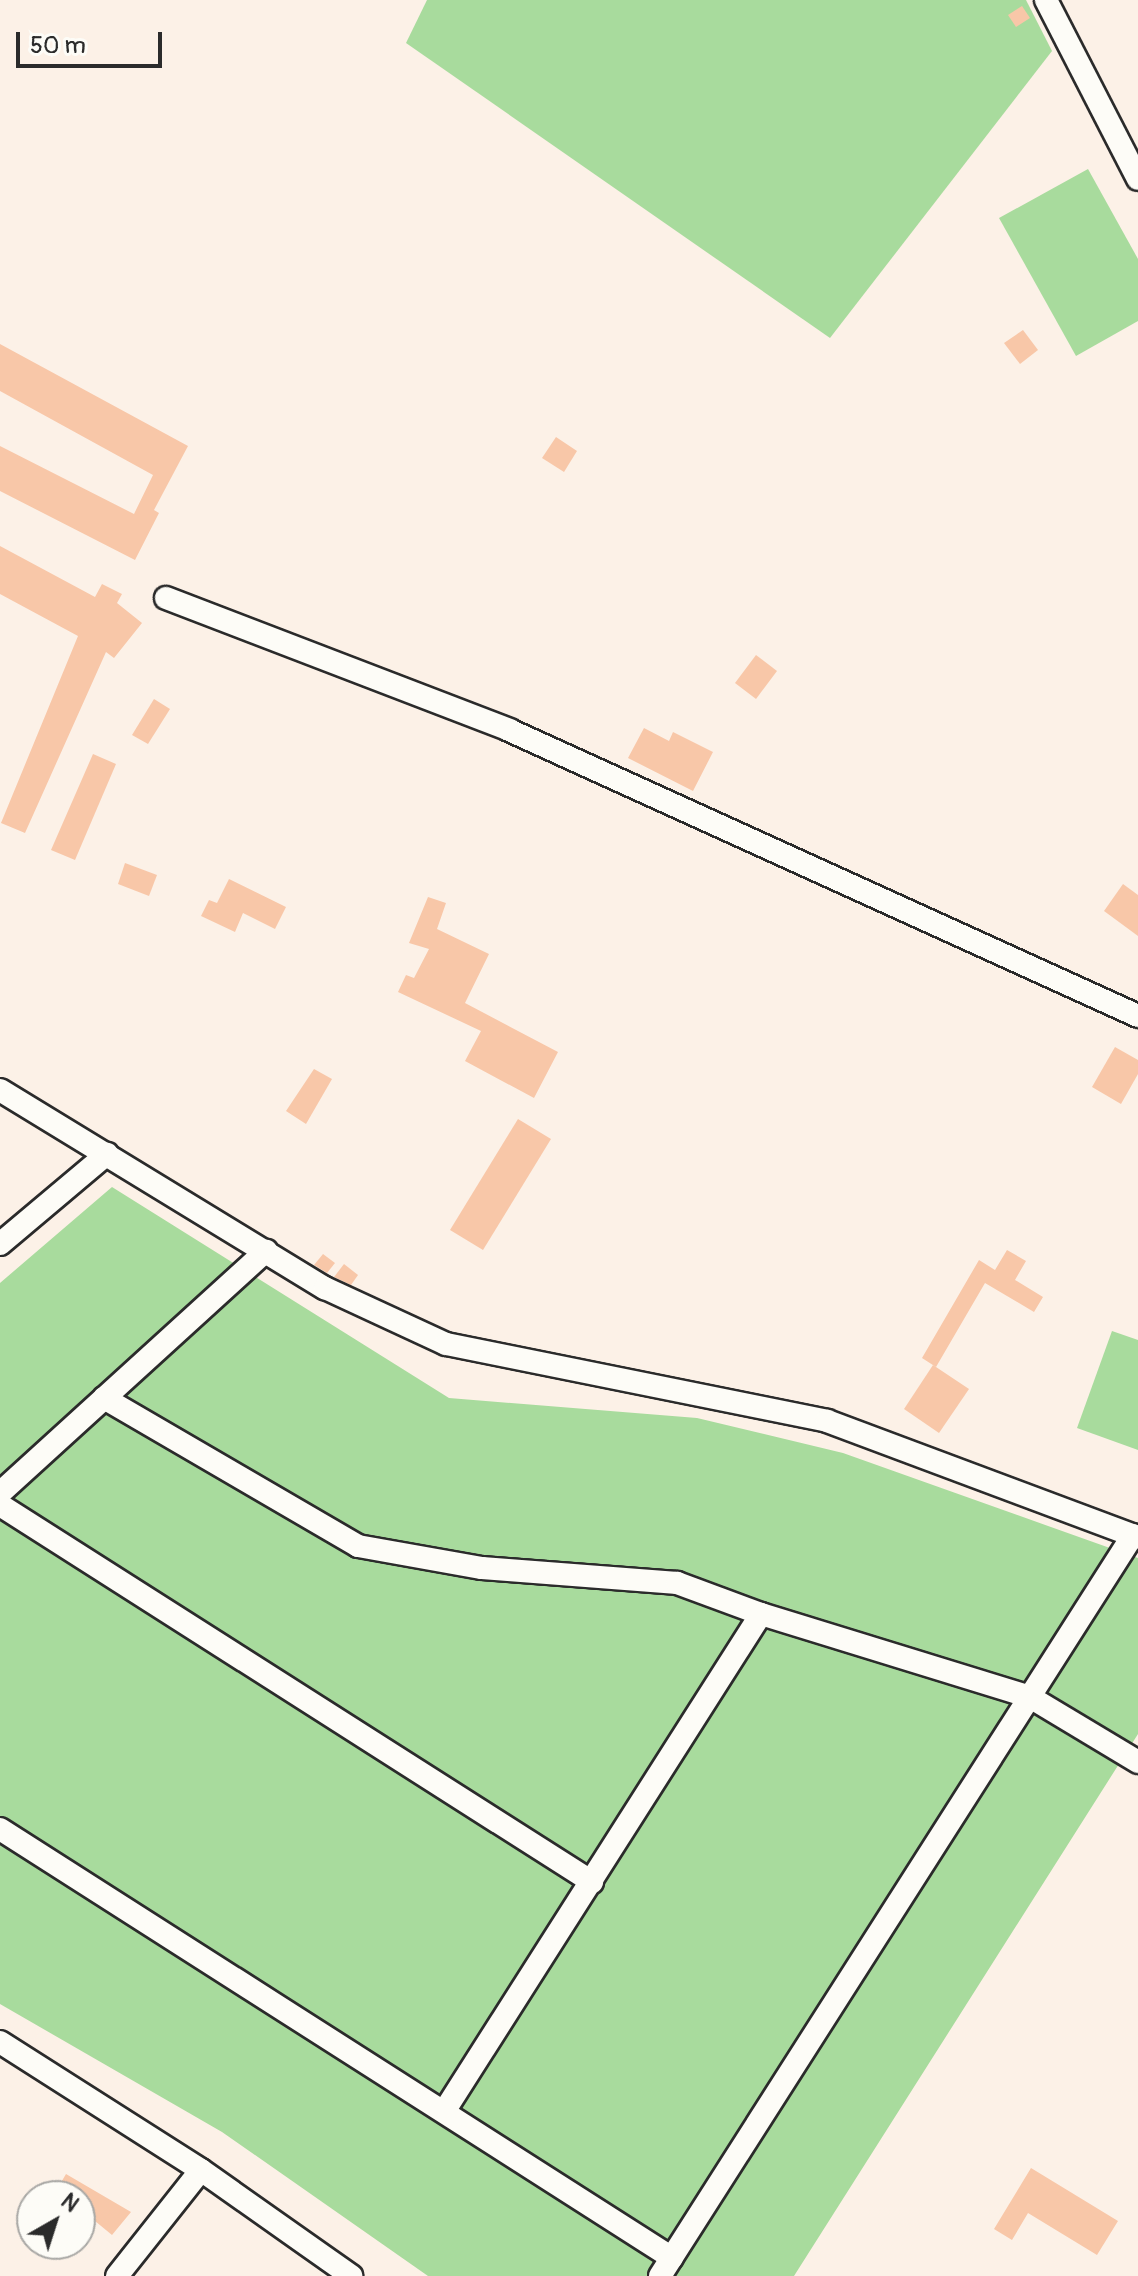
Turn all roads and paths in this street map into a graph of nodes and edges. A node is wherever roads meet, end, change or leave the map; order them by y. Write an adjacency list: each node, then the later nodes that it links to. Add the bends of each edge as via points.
1 (1046, 0): 2 (street)
2 (1138, 179)
3 (166, 598): 4 (street, via 509,730)
4 (1138, 1016)
5 (0, 1090): 6 (street)
6 (107, 1154): 7 (street); 8 (street)
7 (0, 1244)
8 (266, 1251): 9 (street); 12 (street, via 325,1288 446,1344 827,1421)
9 (104, 1398): 10 (street); 13 (street, via 358,1546 482,1568 677,1583)
10 (0, 1493)
11 (0, 1505): 17 (street)
12 (1136, 1536): 14 (street)
13 (761, 1614): 14 (street); 17 (street)
14 (1030, 1697): 15 (street); 21 (street)
15 (1138, 1762)
16 (0, 1829): 19 (street)
17 (592, 1882): 19 (street)
18 (0, 2042): 20 (street)
19 (445, 2110): 21 (street)
20 (201, 2170): 22 (street); 23 (street)
21 (666, 2267)
22 (117, 2276)
23 (351, 2276)

